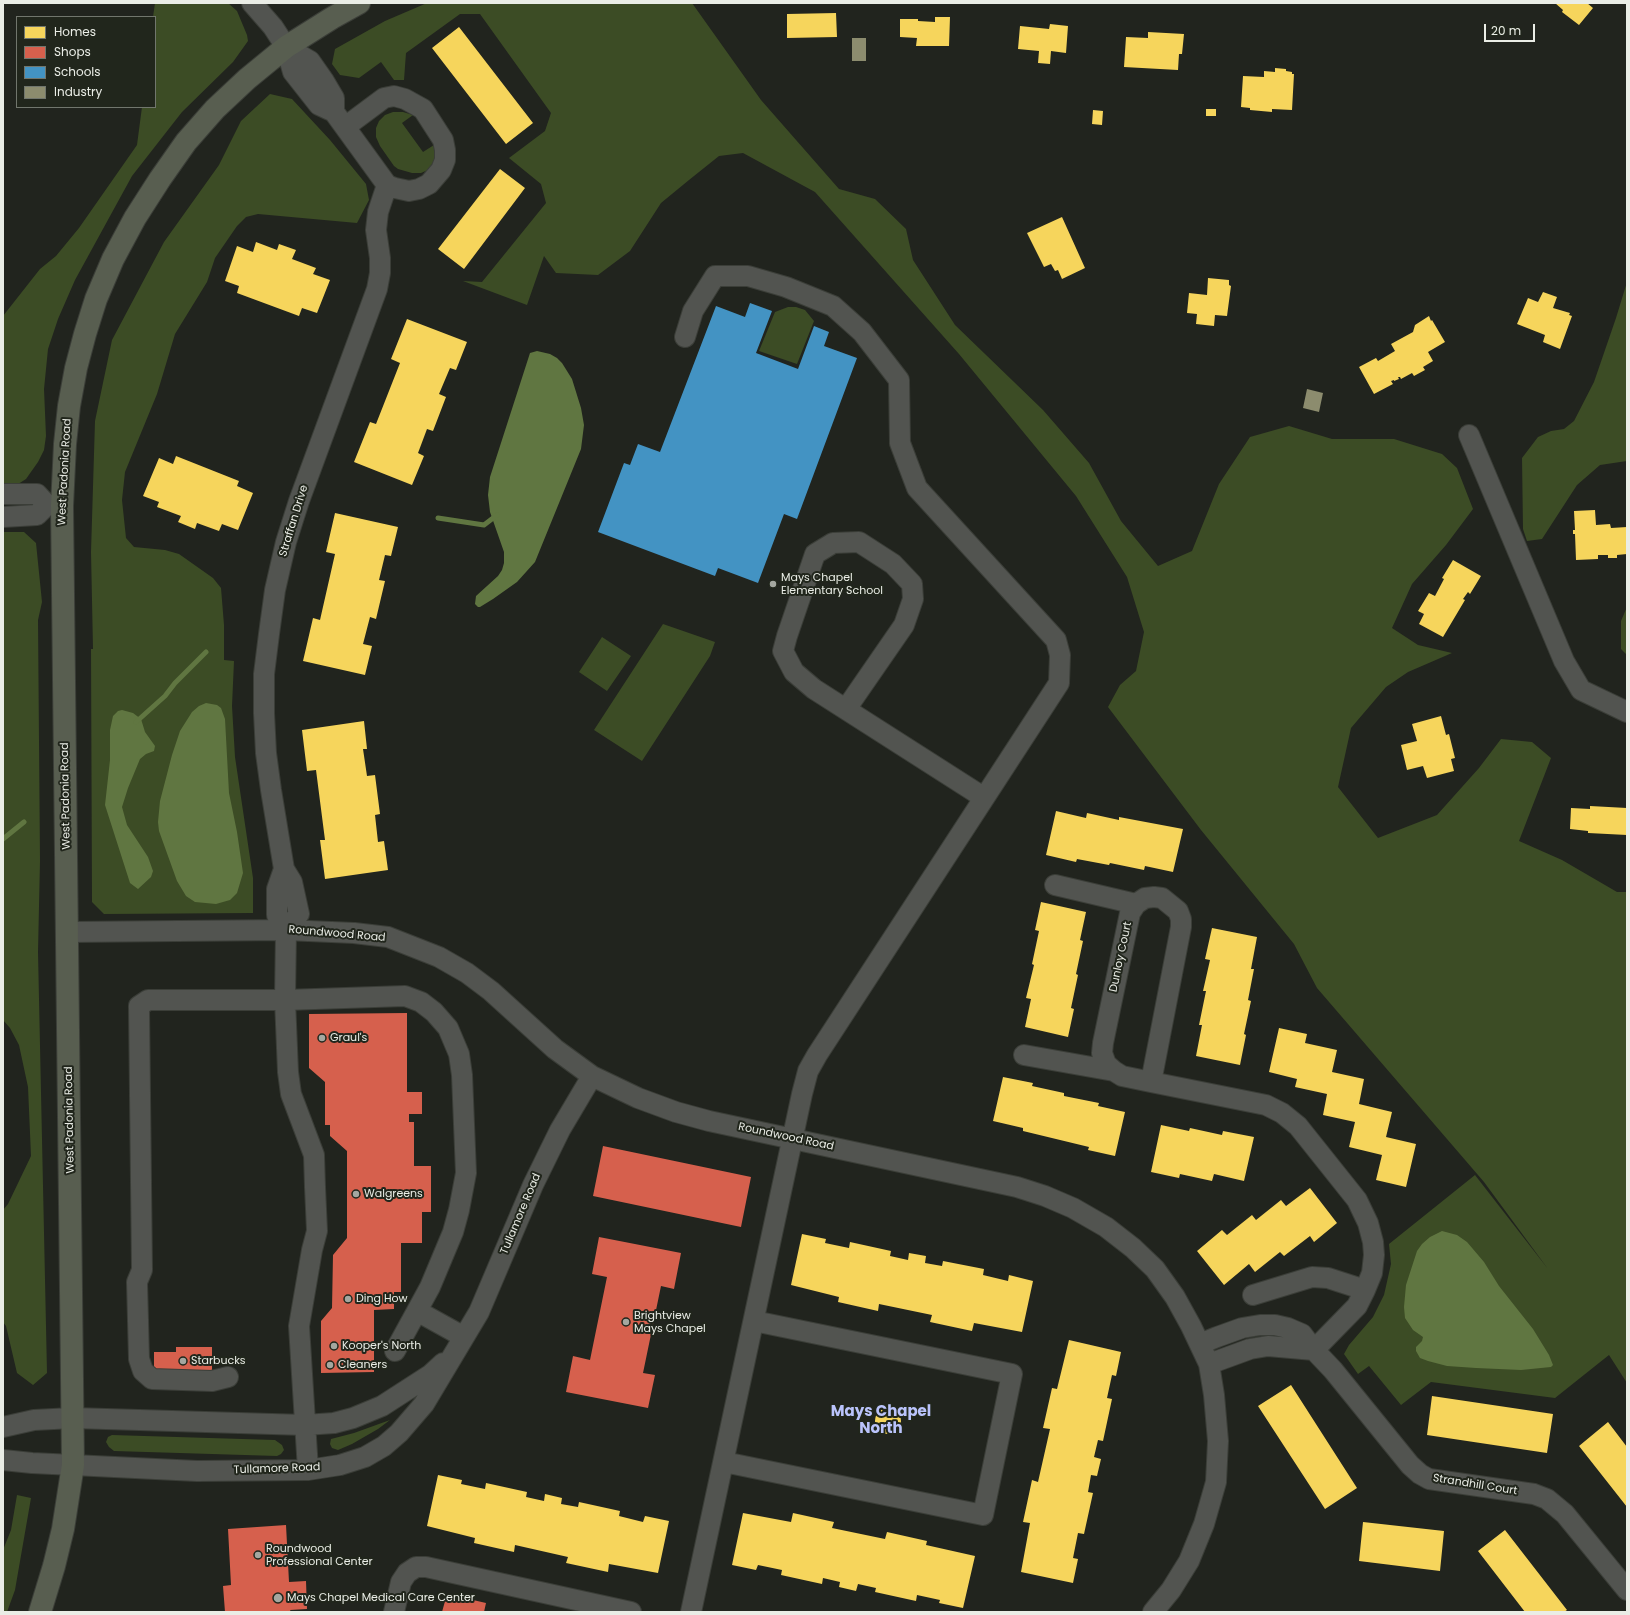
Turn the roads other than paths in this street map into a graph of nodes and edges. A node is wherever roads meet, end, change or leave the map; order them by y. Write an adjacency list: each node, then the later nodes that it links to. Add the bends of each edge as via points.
1 (252, 3): 3 (street)
2 (359, 3): 3 (main road, West Padonia Road)
3 (286, 47): 4 (street, via 293,72 319,105); 9 (main road, West Padonia Road, via 247,79 186,142 135,218 113,260 96,299 76,368)
4 (339, 120): 5 (street); 5 (street, via 384,98 394,96 423,109 443,140 445,160 441,170 436,178 419,189 409,191)
5 (387, 185): 16 (street, Straffan Drive, via 378,212 376,230 380,258 377,288 298,502 275,590 264,674 264,713 271,790 284,869 277,889 277,915)
6 (685, 337): 13 (street, via 693,311 715,276 748,276 786,286 833,306 862,332 899,380 900,443 917,488 1056,640 1060,655 1058,683)
7 (1469, 435): 12 (street, via 1564,661 1581,690)
8 (3, 494): 9 (street, via 37,494)
9 (55, 505): 10 (street, via 37,515); 17 (main road, West Padonia Road)
10 (3, 517)
11 (846, 709): 11 (street, via 904,625 913,599 912,584 893,564 859,542 833,543 815,554 783,651 794,672 814,689); 13 (street)
12 (1627, 712)
13 (983, 797): 23 (street, via 808,1071)
14 (1055, 885): 15 (street)
15 (1136, 904): 20 (street, Dunloy Court, via 1130,913 1103,1043 1102,1053 1106,1064); 22 (street, via 1145,898 1162,898 1178,911 1181,919)
16 (286, 930): 17 (street, Roundwood Road); 18 (street); 21 (street, Roundwood Road, via 354,933 388,938 439,957 485,987 555,1049)
17 (68, 932): 35 (main road, West Padonia Road)
18 (285, 1000): 26 (street, via 405,996 421,1002 448,1028 459,1054 462,1075 466,1173 453,1232); 34 (street, via 148,1000 139,1006 142,1270 137,1282 139,1359 143,1371 152,1379 212,1381); 36 (street, via 291,1094 314,1155 317,1231 299,1326)
19 (1024, 1055): 20 (street)
20 (1114, 1071): 22 (street, via 1122,1076)
21 (592, 1076): 23 (street, Roundwood Road, via 638,1098 676,1112); 28 (street, Tullamore Road, via 543,1164 479,1312)
22 (1151, 1082): 24 (street, via 1266,1105 1282,1113 1298,1126 1357,1200 1368,1223 1374,1255 1372,1273)
23 (793, 1139): 27 (street); 29 (street, Roundwood Road, via 1017,1187 1074,1208 1106,1227 1154,1269 1175,1297)
24 (1366, 1290): 25 (street, via 1328,1278 1312,1277); 30 (street, via 1357,1306)
25 (1253, 1294)
26 (417, 1311): 28 (street); 31 (street)
27 (754, 1321): 39 (street); 39 (street, via 1012,1374 983,1515)
28 (464, 1337): 32 (street, Tullamore Road)
29 (1200, 1344): 30 (street, Strandhill Court, via 1242,1328 1275,1325 1302,1334); 33 (street, Roundwood Road)
30 (1314, 1350): 33 (street, via 1268,1346 1250,1349); 42 (street, Strandhill Court, via 1420,1474 1429,1479 1534,1494 1547,1499 1565,1514)
31 (395, 1351)
32 (454, 1354): 36 (street, Tullamore Road, via 430,1375 382,1406 334,1423); 41 (street, Tullamore Road, via 424,1404 384,1446 365,1457 346,1463)
33 (1209, 1364): 47 (street, Roundwood Road, via 1218,1440 1216,1482 1204,1524 1189,1562)
34 (228, 1376)
35 (73, 1418): 36 (street, Tullamore Road); 37 (street, Tullamore Road, via 34,1420); 40 (main road, West Padonia Road)
36 (305, 1425): 41 (street)
37 (3, 1427)
38 (3, 1460): 40 (street, Tullamore Road)
39 (724, 1462): 46 (street)
40 (73, 1465): 41 (street, Tullamore Road, via 197,1471); 43 (main road, West Padonia Road, via 63,1529)
41 (308, 1470)
42 (1627, 1590)
43 (40, 1612)
44 (394, 1612): 45 (street, via 401,1582 407,1573 416,1568 426,1567)
45 (631, 1612)
46 (691, 1612)
47 (1153, 1612)

